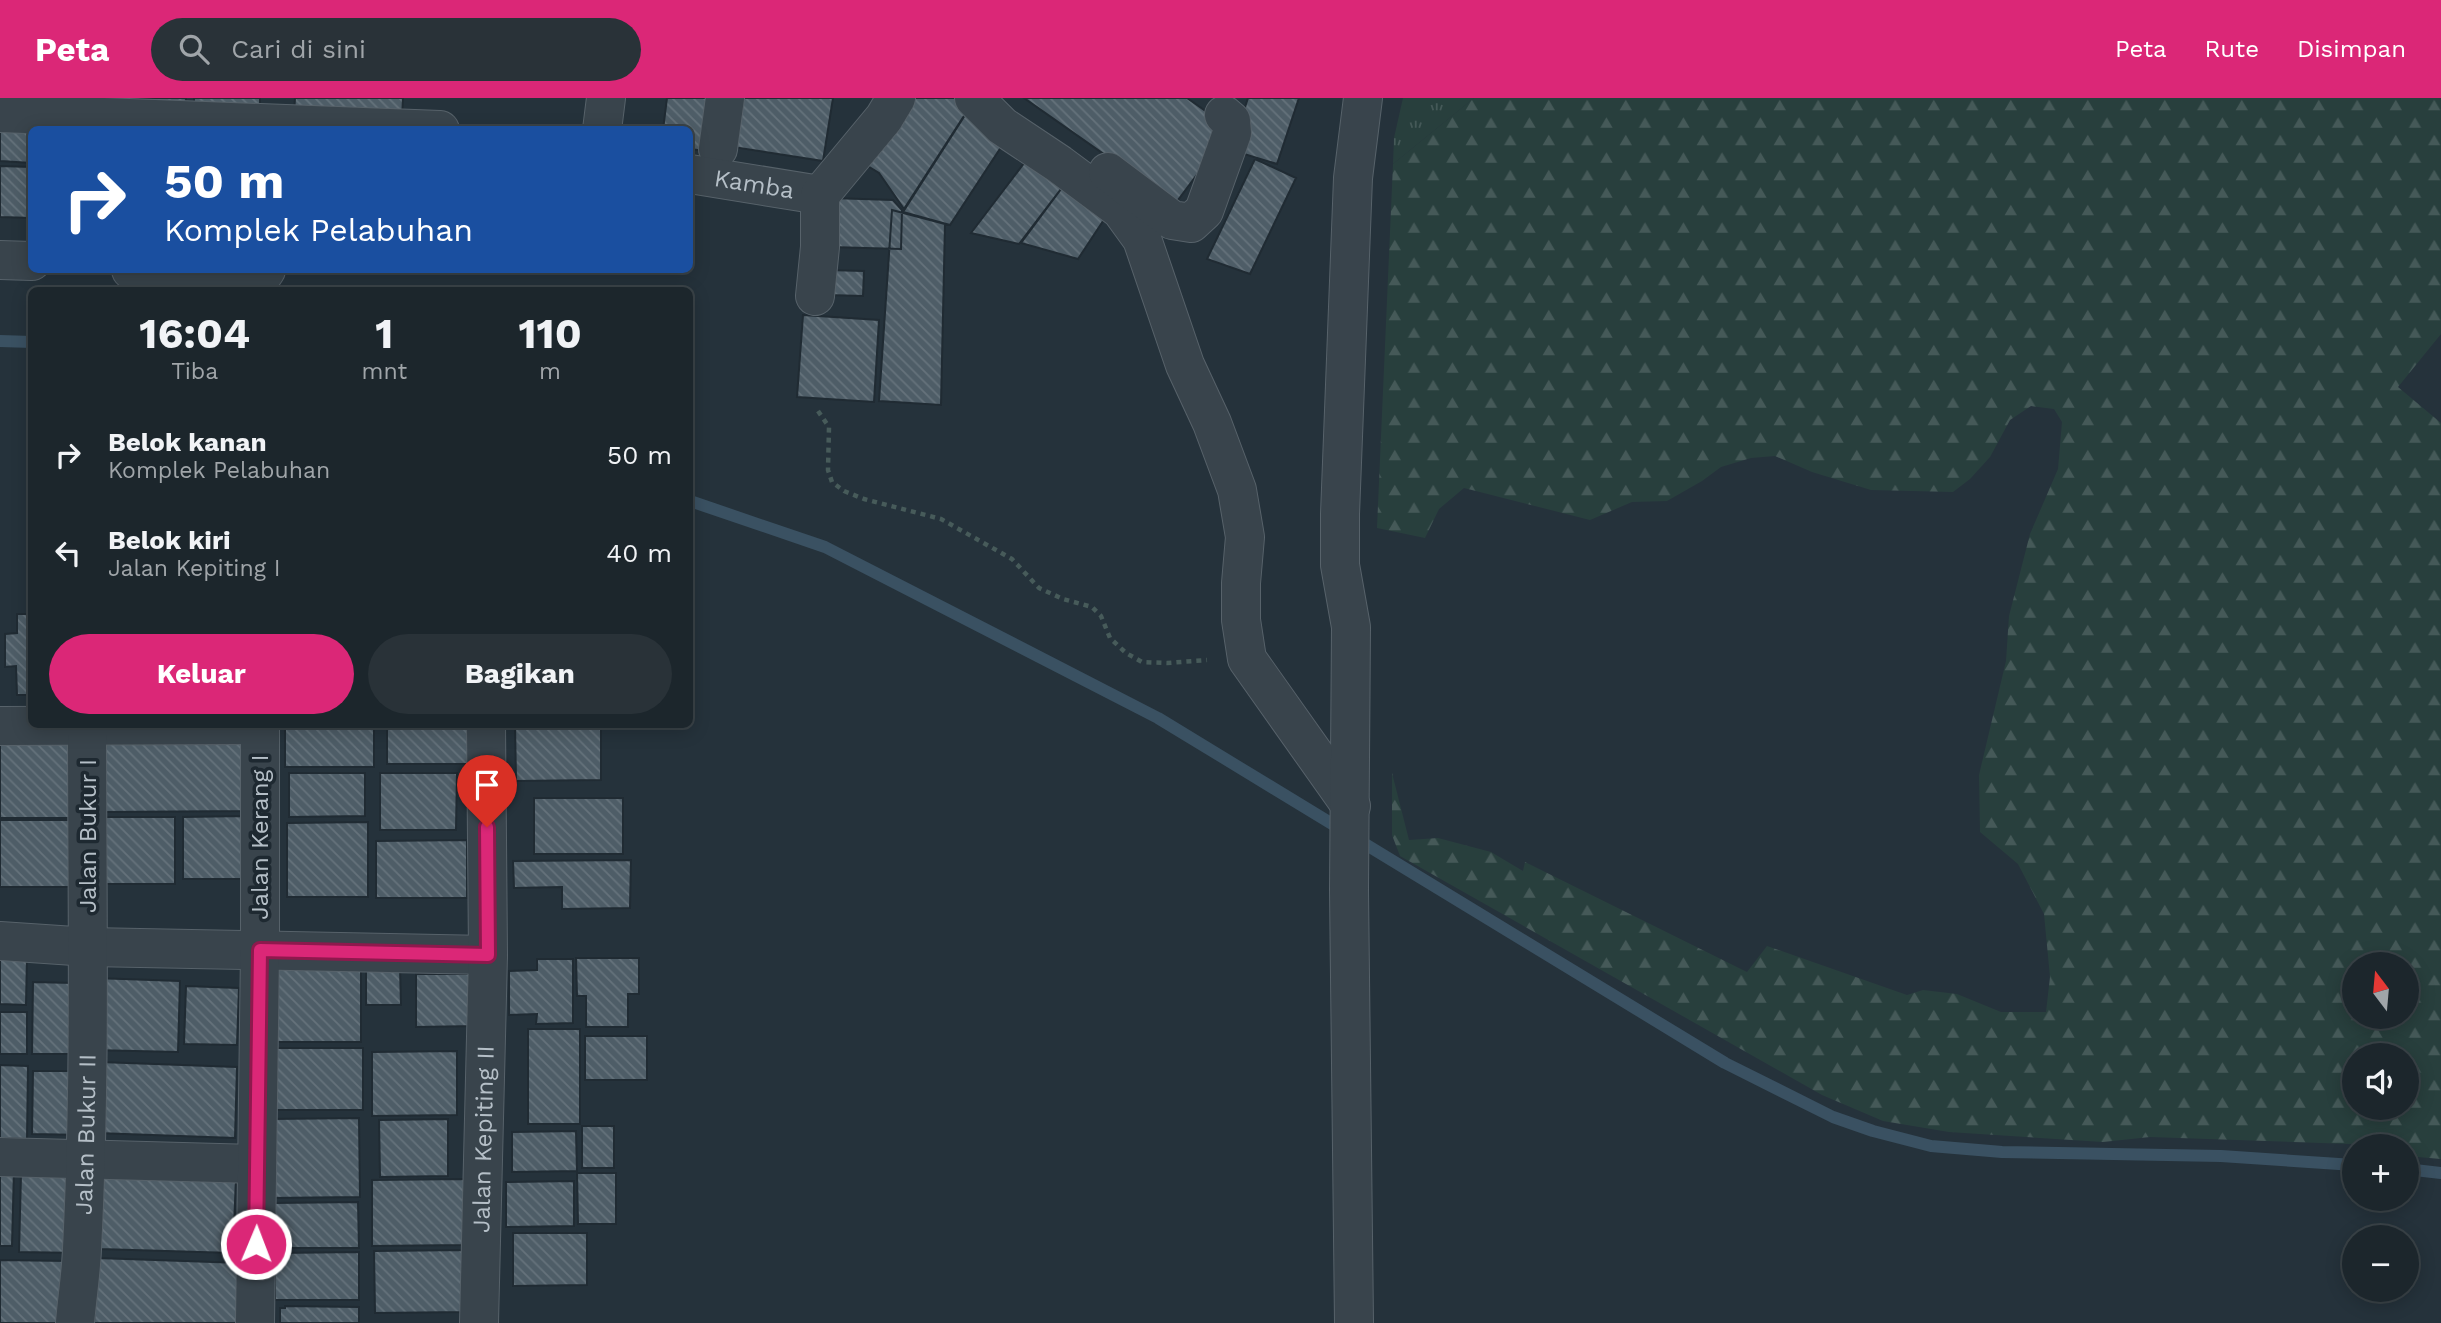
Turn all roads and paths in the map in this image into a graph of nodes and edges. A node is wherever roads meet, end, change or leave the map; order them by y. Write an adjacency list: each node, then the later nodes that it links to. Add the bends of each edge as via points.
1 (606, 98): 12 (street)
2 (725, 98): 13 (street)
3 (896, 98): 15 (street)
4 (974, 98): 22 (street, via 1002,126 1121,210 1142,239 1166,316 1237,491 1245,537 1241,620 1247,659)
5 (1007, 98): 7 (street, via 1172,220 1191,223 1204,211 1232,133 1231,121)
6 (1363, 98): 28 (street, via 1353,178 1340,514 1340,565 1351,627)
7 (1218, 104)
8 (0, 113): 9 (street)
9 (56, 114): 10 (street)
10 (272, 117): 11 (street)
11 (388, 126)
12 (602, 126)
13 (718, 149)
14 (693, 174): 15 (street, Kamba)
15 (820, 195): 20 (street)
16 (0, 260): 17 (street)
17 (28, 261)
18 (163, 273): 19 (street, via 250,281)
19 (264, 273)
20 (816, 296)
21 (818, 411): 22 (path, via 829,427 828,470 832,482 844,491 941,519 1012,559 1039,588 1092,607 1110,638 1142,662 1225,660)
22 (1253, 668): 28 (street)
23 (0, 726): 24 (street)
24 (28, 726)
25 (88, 728): 30 (street, Jalan Bukur I)
26 (260, 728): 31 (street, Jalan Kerang I)
27 (486, 728): 32 (street, Jalan Kepiting II)
28 (1351, 806): 39 (street)
29 (0, 941): 30 (street)
30 (89, 947): 31 (street); 34 (street, Jalan Bukur II)
31 (260, 950): 32 (street); 35 (street, Jalan Kerang I)
32 (488, 955): 38 (street, Jalan Kepiting II)
33 (0, 1157): 34 (street)
34 (86, 1161): 35 (street); 36 (street, Jalan Bukur II)
35 (257, 1164): 37 (street, Jalan Kerang I)
36 (75, 1323)
37 (255, 1323)
38 (479, 1323)
39 (1354, 1323)

